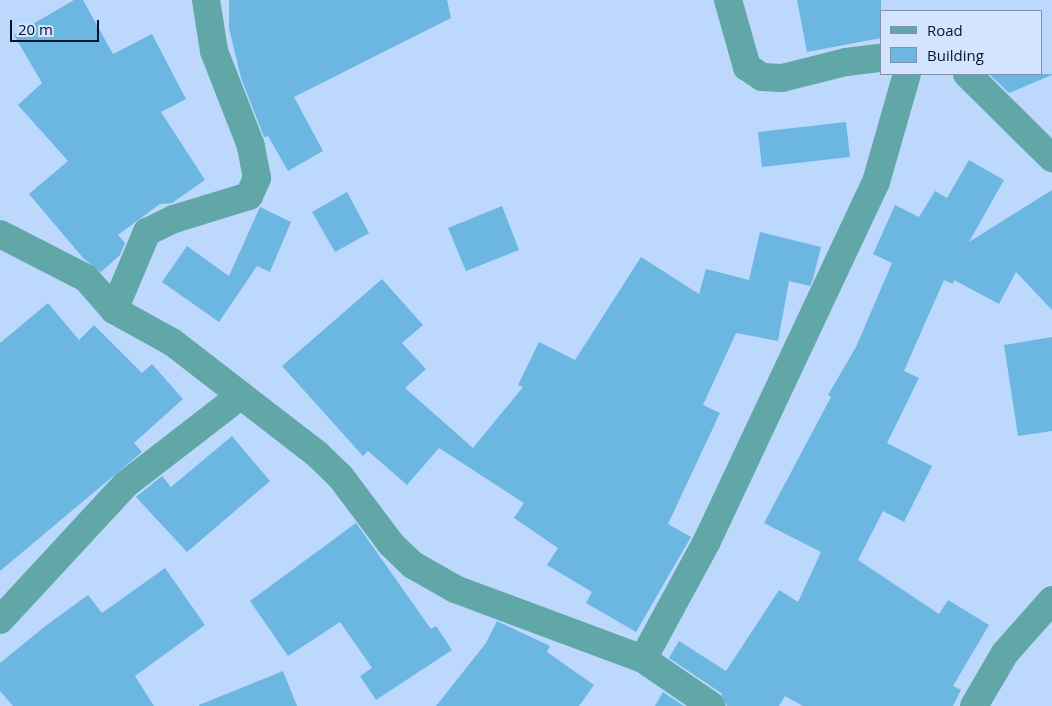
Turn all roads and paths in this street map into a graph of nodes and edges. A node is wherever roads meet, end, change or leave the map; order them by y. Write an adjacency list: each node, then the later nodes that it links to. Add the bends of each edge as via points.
1 (206, 0): 8 (street, via 214,52 251,146 257,178 249,196 174,219 147,232)
2 (728, 0): 3 (street, via 747,67 762,77 782,78 846,62)
3 (880, 58)
4 (907, 75): 12 (street, via 868,200 716,523)
5 (968, 75): 6 (street)
6 (1052, 158)
7 (0, 234): 8 (street, via 86,278)
8 (114, 310): 9 (street, via 172,342)
9 (241, 395): 11 (street, via 126,484); 12 (street, via 340,476 391,544 413,565 455,589)
10 (1052, 600): 14 (street, via 1005,653)
11 (0, 620)
12 (643, 659): 13 (street)
13 (712, 706)
14 (974, 706)

